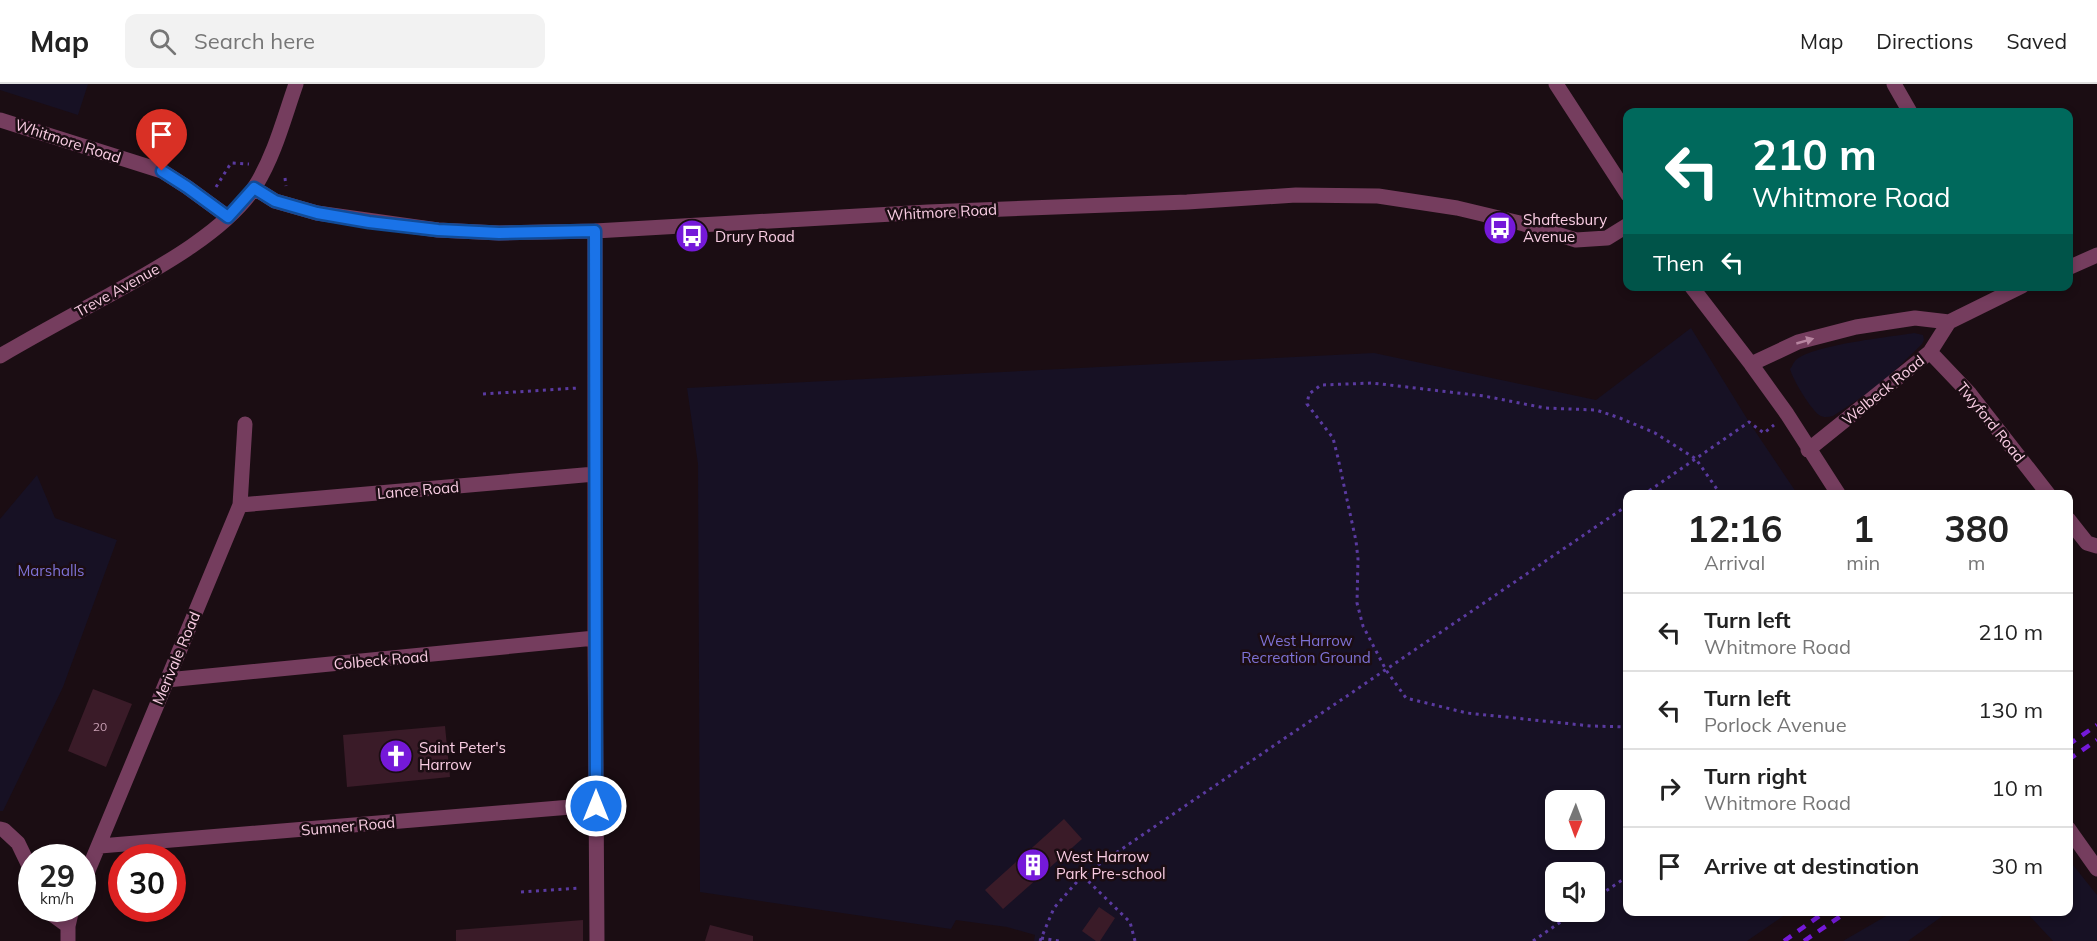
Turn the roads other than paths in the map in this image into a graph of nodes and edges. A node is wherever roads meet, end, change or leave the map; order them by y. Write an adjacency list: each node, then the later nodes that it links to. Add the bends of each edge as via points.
1 (296, 84): 7 (street, Treve Avenue, via 269,160)
2 (1556, 84): 6 (street)
3 (1894, 84): 4 (street)
4 (1908, 108)
5 (0, 120): 8 (street, Whitmore Road, via 162,171)
6 (1623, 187)
7 (254, 188): 8 (street, Treve Avenue); 10 (street, Whitmore Road, via 275,201 369,222 499,233)
8 (228, 217): 17 (street, Treve Avenue, via 157,269)
9 (1623, 228): 10 (street, Whitmore Road, via 1607,238 1576,240 1457,208 1378,196 1296,195)
10 (595, 231): 21 (street)
11 (2097, 255): 12 (street)
12 (2073, 266)
13 (1695, 291): 18 (street)
14 (2000, 291): 15 (street)
15 (1949, 322): 16 (street, Welbeck Road); 18 (street, one-way to 15, via 1798,342 1856,327 1914,318)
16 (1930, 352): 20 (street, Welbeck Road); 23 (street, Twyford Road, via 1970,394)
17 (0, 356)
18 (1751, 364): 20 (street)
19 (245, 424): 24 (street, Merivale Road)
20 (1808, 450): 22 (street)
21 (595, 474): 24 (street, Lance Road); 27 (street)
22 (1836, 490)
23 (2045, 490)
24 (240, 505): 28 (street, Merivale Road)
25 (2073, 525): 26 (street, via 2087,543)
26 (2097, 546)
27 (595, 638): 28 (street, Colbeck Road); 29 (street)
28 (167, 680): 33 (street, Merivale Road)
29 (596, 806): 33 (street, Sumner Road); 38 (street)
30 (0, 829): 32 (street)
31 (2073, 835): 35 (street)
32 (18, 844)
33 (100, 846): 34 (street, Merivale Road)
34 (96, 855)
35 (2097, 869)
36 (59, 922): 37 (street)
37 (68, 934)
38 (597, 941)

